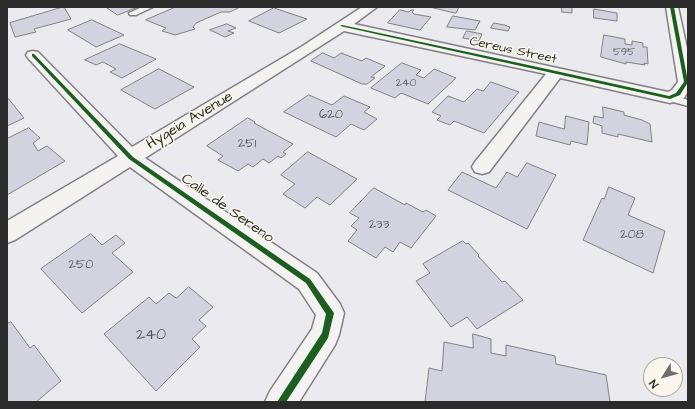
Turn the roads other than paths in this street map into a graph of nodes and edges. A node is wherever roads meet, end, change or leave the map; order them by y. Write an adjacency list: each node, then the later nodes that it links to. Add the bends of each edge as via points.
1 (149, 7): 4 (lane)
2 (371, 7): 5 (street, Hygeia Avenue)
3 (672, 7): 8 (street, via 686,82)
4 (133, 13)
5 (342, 26): 7 (street, Cereus Street); 9 (street, Hygeia Avenue)
6 (33, 55): 9 (street, Calle de Sereno)
7 (556, 72): 8 (street, Cereus Street); 10 (street)
8 (679, 98)
9 (131, 158): 11 (street, Hygeia Avenue); 12 (street, Calle de Sereno, via 308,281 330,313 325,334)
10 (482, 167)
11 (7, 233)
12 (281, 402)

